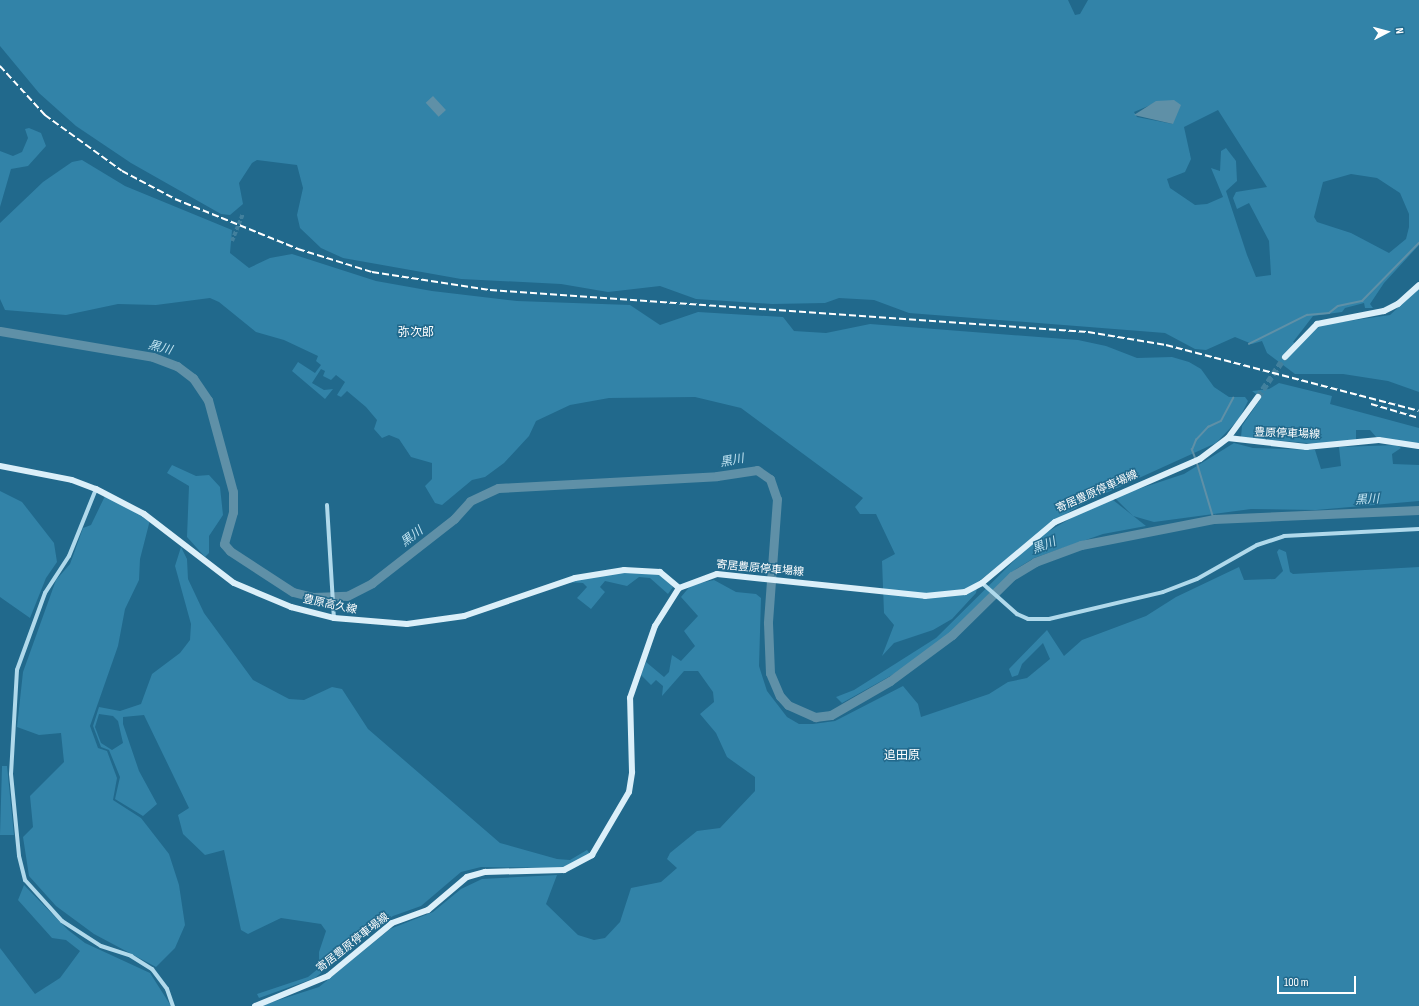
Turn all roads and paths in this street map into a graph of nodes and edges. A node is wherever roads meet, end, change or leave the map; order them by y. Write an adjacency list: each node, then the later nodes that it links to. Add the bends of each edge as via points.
1 (1419, 285): 2 (main road, via 1398,304 1384,311 1317,324)
2 (1285, 357)
3 (1258, 397): 4 (main road, 豊原停車場線)
4 (1228, 438): 5 (main road, 豊原停車場線, via 1306,447 1379,440); 10 (main road, 寄居豊原停車場線, via 1200,459 1055,522)
5 (1419, 446)
6 (0, 466): 7 (main road, 豊原高久線, via 72,480)
7 (96, 489): 12 (main road, 豊原高久線, via 150,518 234,583 292,607); 13 (street, via 69,556 45,593 17,670 12,774 20,862 25,880 62,921 102,946 131,956 152,969 167,989)
8 (327, 505): 12 (street)
9 (1419, 529): 10 (street, via 1284,536 1257,545 1197,579 1163,592 1050,619 1028,619 1007,608)
10 (984, 585): 11 (main road, 寄居豊原停車場線, via 938,597 758,577 708,575)
11 (680, 588): 12 (main road, 豊原高久線, via 660,572 624,570 575,578 458,617 407,624); 14 (main road, 寄居豊原停車場線, via 655,626 630,698 632,772 629,792 592,855 564,870 485,872 467,877 428,910 392,923 328,976)
12 (334, 618)
13 (173, 1006)
14 (255, 1006)

